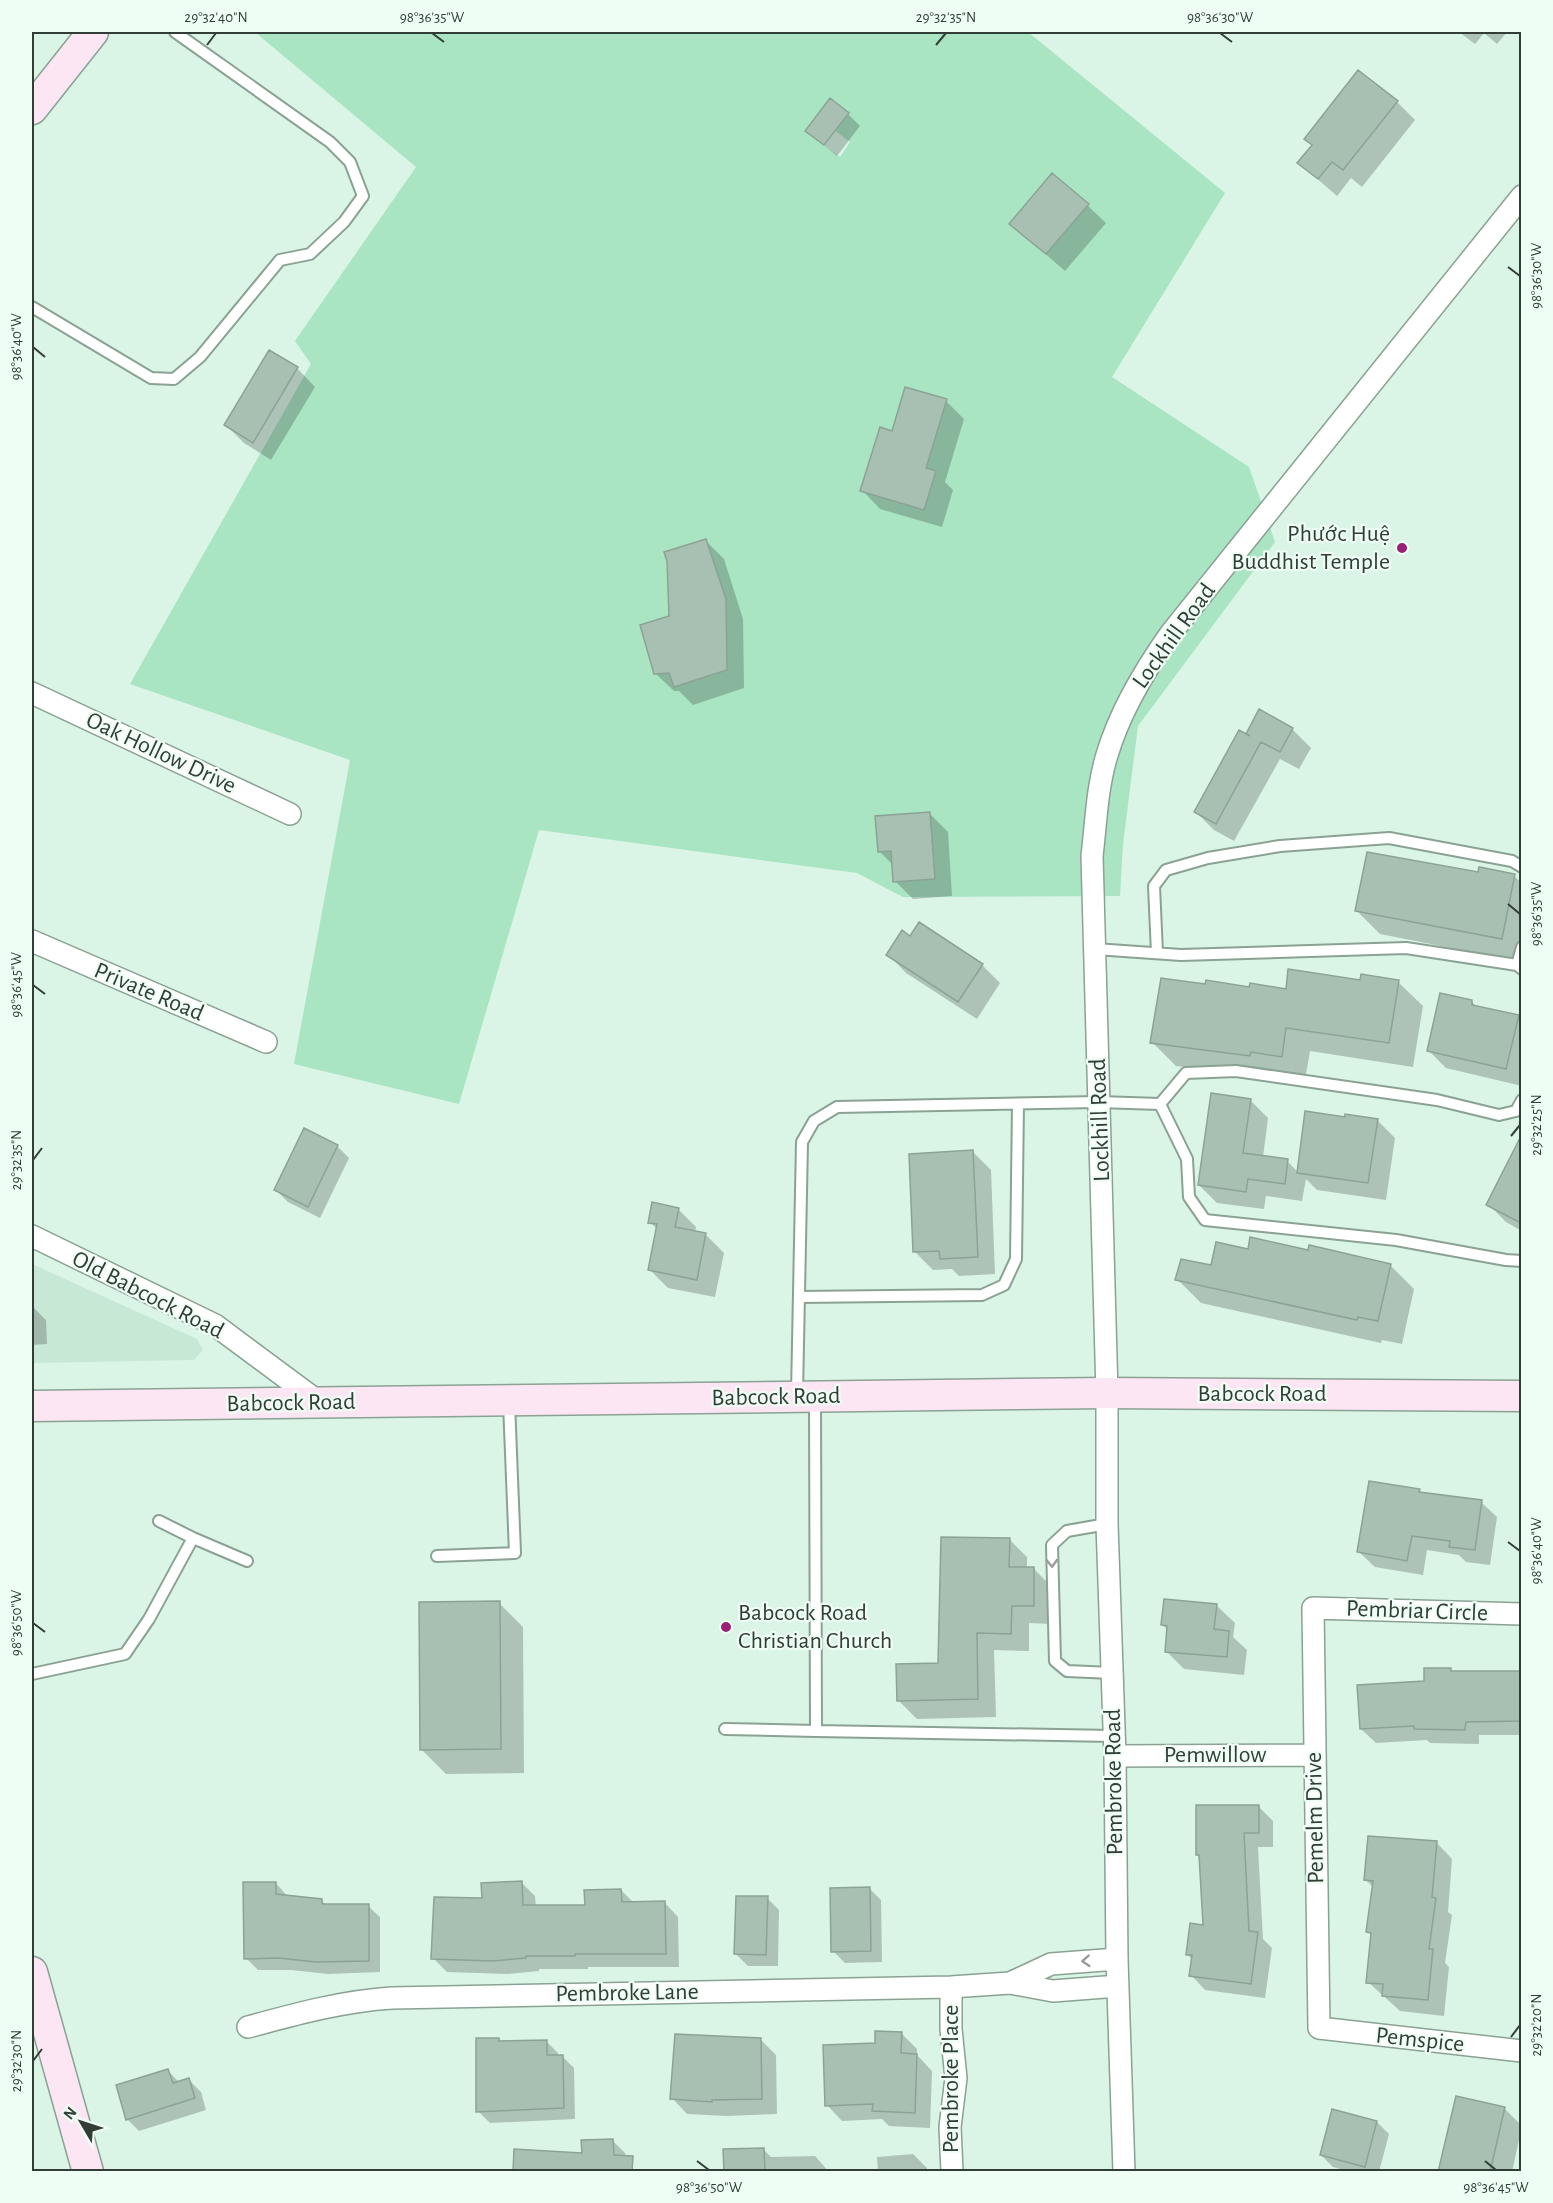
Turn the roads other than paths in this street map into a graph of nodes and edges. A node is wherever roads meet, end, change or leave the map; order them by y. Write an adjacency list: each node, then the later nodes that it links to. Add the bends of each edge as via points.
1 (93, 32): 3 (main road)
2 (175, 32): 5 (lane, via 330,142 350,162 363,196 344,222 310,255 280,260 200,357 174,379 152,378)
3 (32, 109)
4 (1521, 196): 11 (street, Lockhill Road, via 1188,612 1129,700 1106,756 1099,797 1092,856)
5 (32, 307)
6 (32, 693): 7 (street, Oak Hollow Drive)
7 (290, 814)
8 (1521, 867): 12 (lane, via 1512,861 1389,838 1280,846 1208,858 1166,870 1154,886)
9 (32, 941): 14 (street, Private Road)
10 (1521, 947): 13 (lane)
11 (1095, 950): 12 (lane); 16 (street, Lockhill Road)
12 (1157, 953): 13 (lane, via 1406,948)
13 (1519, 967)
14 (266, 1042)
15 (1521, 1100): 19 (lane)
16 (1099, 1102): 17 (lane); 18 (lane); 23 (street, Lockhill Road)
17 (1018, 1104): 22 (lane, via 837,1107 814,1121 802,1142); 22 (lane, via 1016,1259 1004,1285 982,1295)
18 (1160, 1104): 19 (lane, via 1186,1073 1236,1071 1437,1100 1499,1115); 21 (lane, via 1187,1159 1190,1197 1205,1220 1396,1240)
19 (1519, 1113)
20 (32, 1236): 27 (street, Old Babcock Road, via 215,1326)
21 (1521, 1261)
22 (799, 1298): 24 (lane)
23 (1107, 1393): 24 (main road, Babcock Road); 25 (main road, Babcock Road); 30 (street, Pembroke Road)
24 (806, 1396): 26 (main road, Babcock Road); 39 (lane)
25 (1521, 1396)
26 (509, 1399): 27 (main road, Babcock Road); 32 (lane, via 514,1553)
27 (320, 1403): 28 (main road, Babcock Road)
28 (32, 1406)
29 (159, 1521): 31 (lane)
30 (1107, 1524): 36 (street, Pembroke Road); 36 (lane, one-way to 36, via 1067,1531 1052,1545 1055,1661 1068,1671)
31 (193, 1538): 33 (lane); 37 (lane, via 149,1619 125,1654)
32 (437, 1556)
33 (247, 1561)
34 (1313, 1608): 35 (street, Pembriar Circle); 41 (street, Pemelm Drive)
35 (1521, 1614)
36 (1112, 1673): 40 (street, Pembroke Road)
37 (32, 1674)
38 (725, 1729): 39 (lane)
39 (816, 1731): 40 (lane)
40 (1115, 1746): 41 (street, Pemwillow); 42 (street, Pembroke Road)
41 (1314, 1755): 48 (street, Pemelm Drive)
42 (1117, 1959): 44 (street, Pembroke Lane, one-way to 44, via 1051,1964); 45 (street, Pembroke Road)
43 (32, 1972): 50 (main road)
44 (1010, 1983): 45 (street, Pembroke Lane, via 1053,1991); 46 (street, Pembroke Lane)
45 (1118, 1986): 52 (street, Pembroke Road)
46 (951, 1987): 47 (street, Pembroke Lane, via 368,1999); 51 (street, Pembroke Place, via 956,2078 950,2127)
47 (248, 2027)
48 (1319, 2028): 49 (street, Pemspice)
49 (1521, 2051)
50 (88, 2172)
51 (952, 2172)
52 (1124, 2172)

